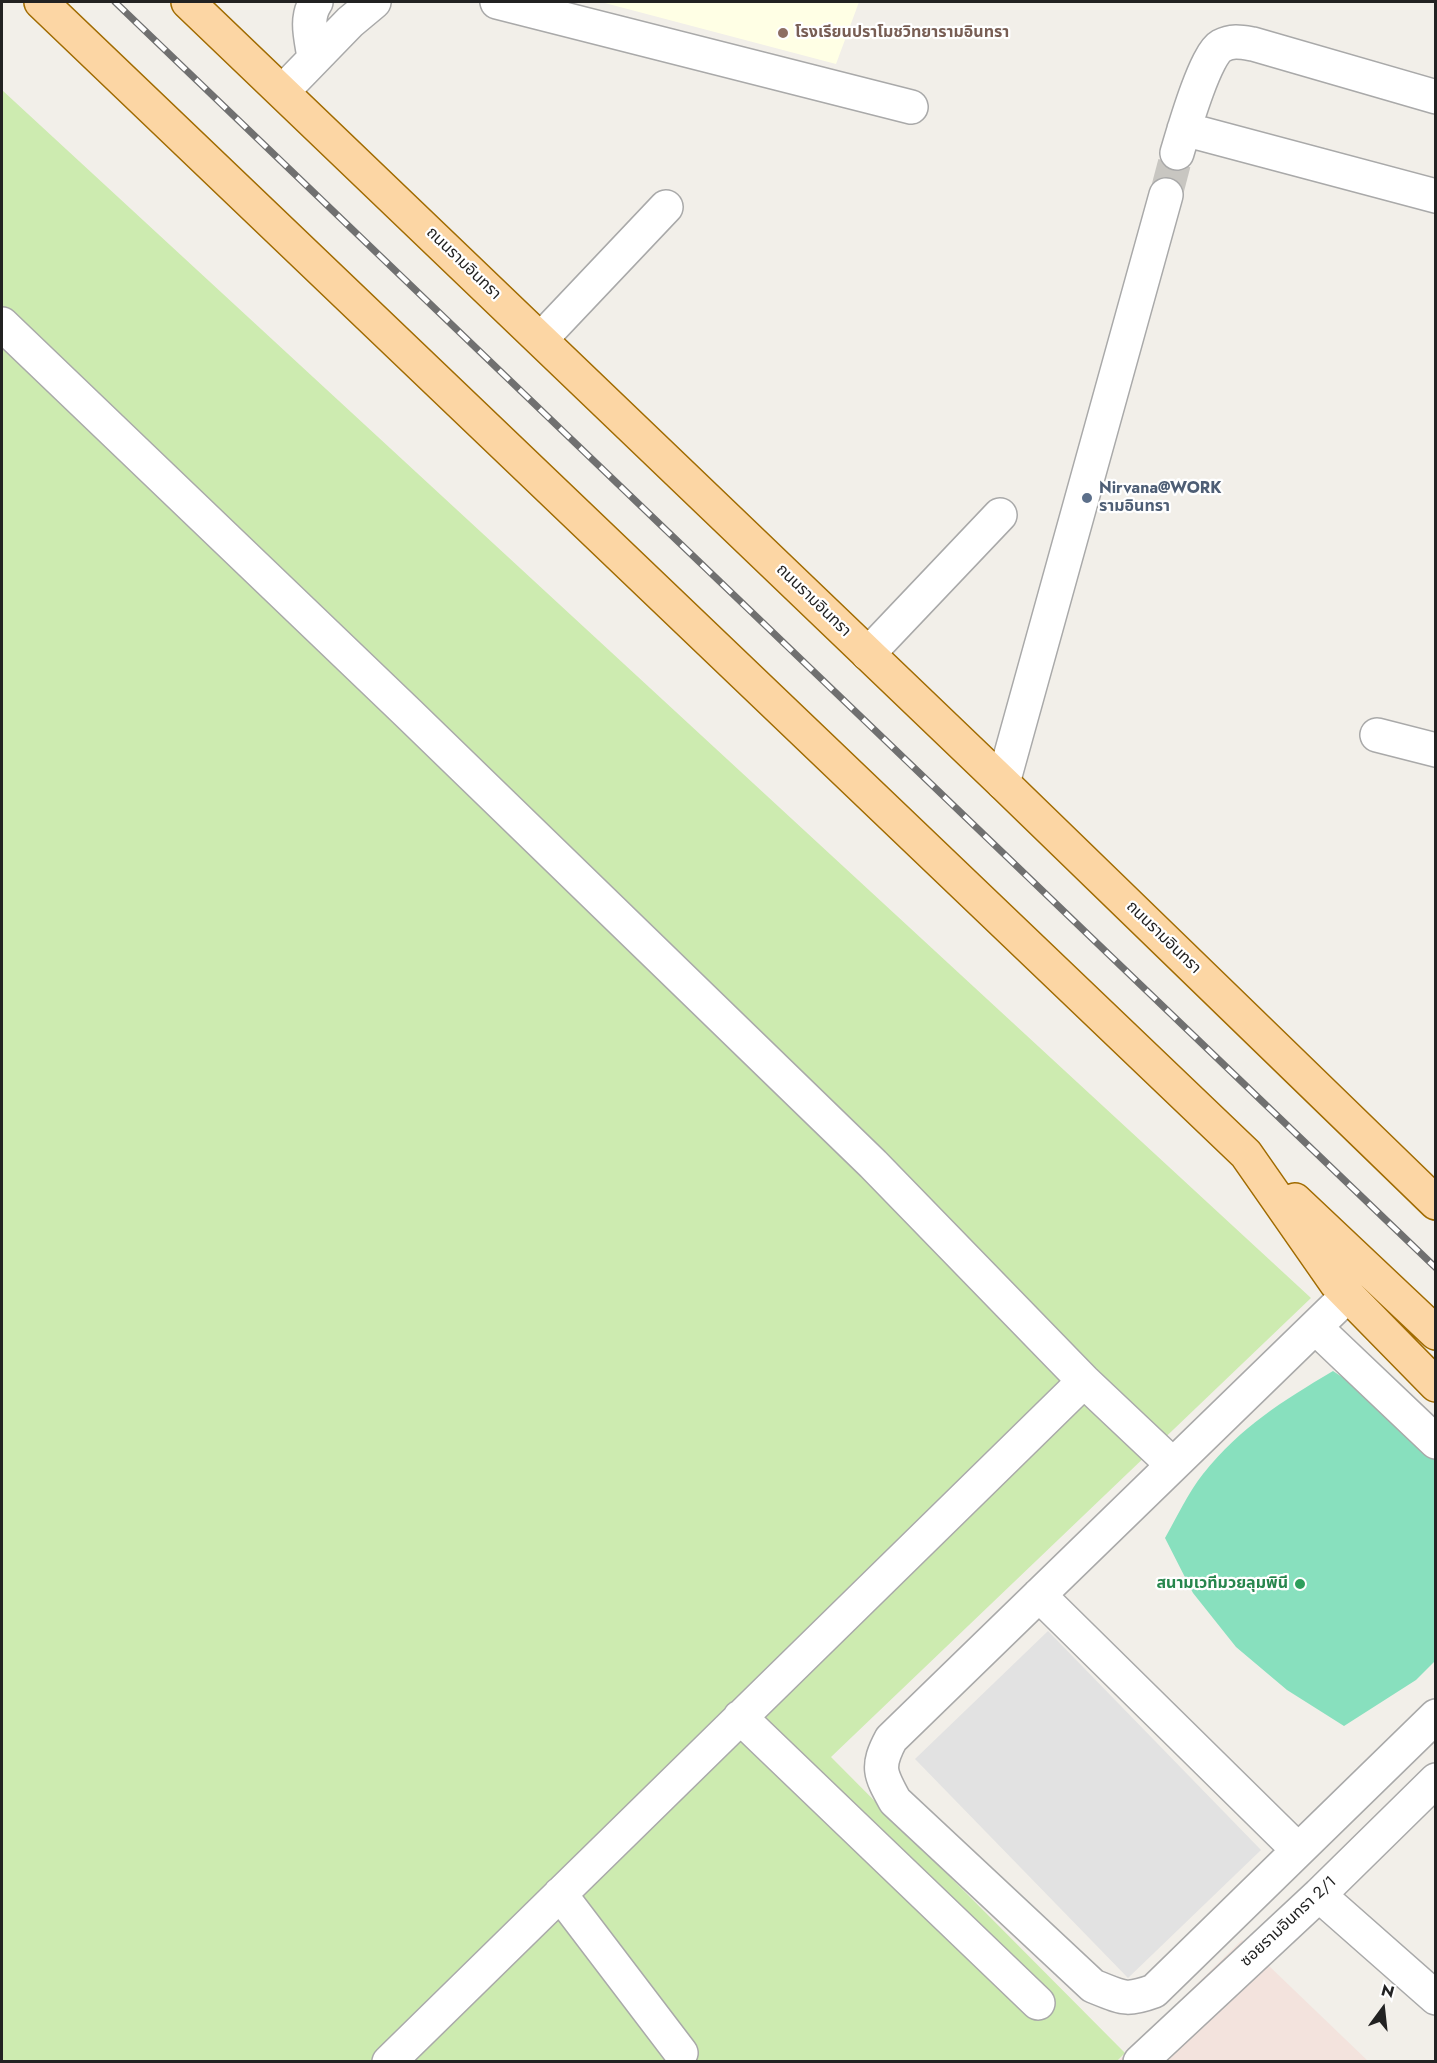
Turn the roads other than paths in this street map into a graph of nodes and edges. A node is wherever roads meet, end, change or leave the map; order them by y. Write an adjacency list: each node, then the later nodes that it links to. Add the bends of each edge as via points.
1 (41, 2): 20 (main road)
2 (189, 2): 7 (main road, ถนนรามอินทรา)
3 (316, 2): 6 (street, via 309,24)
4 (374, 2): 6 (street)
5 (497, 2): 9 (street)
6 (314, 57): 7 (street)
7 (283, 91): 14 (main road, ถนนรามอินทรา)
8 (1436, 97): 11 (street, via 1234,41 1219,47 1209,60 1181,141)
9 (911, 107)
10 (1166, 195): 19 (street)
11 (1436, 196)
12 (666, 207): 14 (street)
13 (2, 324): 25 (street, via 873,1164)
14 (541, 339): 16 (main road, ถนนรามอินทรา)
15 (1000, 515): 16 (street)
16 (868, 654): 19 (main road, ถนนรามอินทรา)
17 (1377, 735): 18 (street)
18 (1436, 750)
19 (1003, 783): 21 (main road, ถนนรามอินทรา)
20 (1246, 1154): 22 (main road); 24 (main road)
21 (1436, 1203)
22 (1348, 1295): 23 (street); 26 (main road)
23 (1315, 1327): 27 (street); 28 (street)
24 (1436, 1333)
25 (1084, 1381): 28 (street); 31 (street)
26 (1436, 1385)
27 (1436, 1442)
28 (1173, 1465): 29 (street)
29 (1039, 1595): 33 (street); 33 (street, via 891,1739 881,1758 884,1781 895,1801 1093,1986 1124,1998 1154,1991)
30 (1436, 1716): 33 (street)
31 (740, 1717): 34 (street); 37 (street)
32 (1436, 1780): 35 (street, ซอยรามอินทรา 2/1)
33 (1298, 1850)
34 (560, 1894): 38 (street); 39 (street)
35 (1319, 1895): 36 (street); 40 (street, ซอยรามอินทรา 2/1)
36 (1436, 1998)
37 (1038, 2003)
38 (681, 2053)
39 (389, 2061)
40 (1140, 2061)

